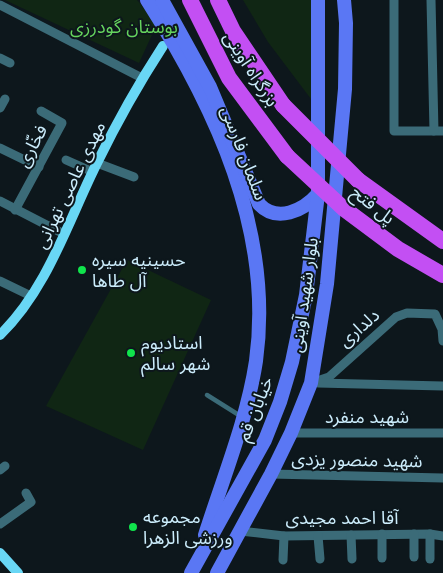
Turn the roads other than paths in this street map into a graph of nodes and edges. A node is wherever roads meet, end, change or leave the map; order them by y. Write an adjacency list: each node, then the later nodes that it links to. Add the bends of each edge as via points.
1 (147, 0): 40 (main road, سلمان فارسی, via 199,92 236,176 252,232 259,324 256,361)
2 (162, 0): 27 (main road, سلمان فارسی, via 210,87 259,204 274,214 283,214 296,211)
3 (190, 0): 22 (highway, بزرگراه آوینی, via 229,78)
4 (218, 0): 17 (highway, بزرگراه آوینی, via 232,31)
5 (318, 0): 27 (main road)
6 (344, 0): 11 (main road, بلوار شهید آوینی)
7 (349, 0): 11 (street)
8 (394, 0): 20 (street, via 394,131)
9 (431, 0): 20 (street)
10 (0, 5): 15 (street)
11 (346, 22): 37 (main road, بلوار شهید آوینی, via 345,89 327,284)
12 (163, 46): 15 (street, مهدی عاصی تهرانی)
13 (0, 58): 14 (street)
14 (10, 63)
15 (142, 78): 25 (street, مهدی عاصی تهرانی)
16 (5, 99): 18 (street)
17 (283, 105): 31 (highway, پل فتح, bridge, via 358,180)
18 (0, 108)
19 (41, 111): 24 (street, فخّاری, via 62,123)
20 (439, 131)
21 (0, 148): 24 (street)
22 (287, 156): 32 (highway, پل فتح, bridge, via 343,208 398,249)
23 (66, 160): 25 (street)
24 (39, 167): 29 (street, فخّاری)
25 (95, 168): 26 (street); 30 (street, مهدی عاصی تهرانی)
26 (134, 177)
27 (318, 194): 62 (main road, خیابان قم, via 306,296 280,402 265,440)
28 (0, 201): 29 (street)
29 (15, 210): 30 (street)
30 (64, 234): 34 (street, مهدی عاصی تهرانی)
31 (443, 241)
32 (443, 275)
33 (0, 281): 34 (street)
34 (31, 296): 35 (street, مهدی عاصی تهرانی)
35 (0, 335)
36 (443, 340): 37 (street, دلداری, via 435,314 407,313 396,317 329,377)
37 (311, 383): 38 (street); 41 (main road, بلوار شهید آوینی)
38 (443, 386)
39 (207, 395): 40 (lane)
40 (243, 418): 62 (main road, سلمان فارسی)
41 (291, 433): 42 (street, شهید منفرد); 43 (main road, بلوار شهید آوینی)
42 (443, 433)
43 (271, 474): 44 (street, شهید منصور یزدی); 47 (main road, بلوار شهید آوینی)
44 (443, 478)
45 (26, 493): 46 (street, via 30,502)
46 (0, 524)
47 (240, 530): 52 (street, آقا احمد مجیدی); 64 (main road, بلوار شهید آوینی)
48 (382, 534): 49 (street, آقا احمد مجیدی); 51 (street, آقا احمد مجیدی); 57 (street)
49 (414, 534): 50 (street, آقا احمد مجیدی); 56 (street)
50 (430, 534): 54 (street, آقا احمد مجیدی); 60 (street)
51 (350, 535): 53 (street, آقا احمد مجیدی); 59 (street)
52 (284, 536): 53 (street, آقا احمد مجیدی); 61 (street)
53 (318, 536): 58 (street)
54 (443, 536)
55 (0, 553): 63 (street)
56 (414, 557)
57 (382, 558)
58 (320, 559)
59 (352, 559)
60 (430, 559)
61 (283, 560)
62 (193, 569)
63 (14, 571)
64 (217, 573)

